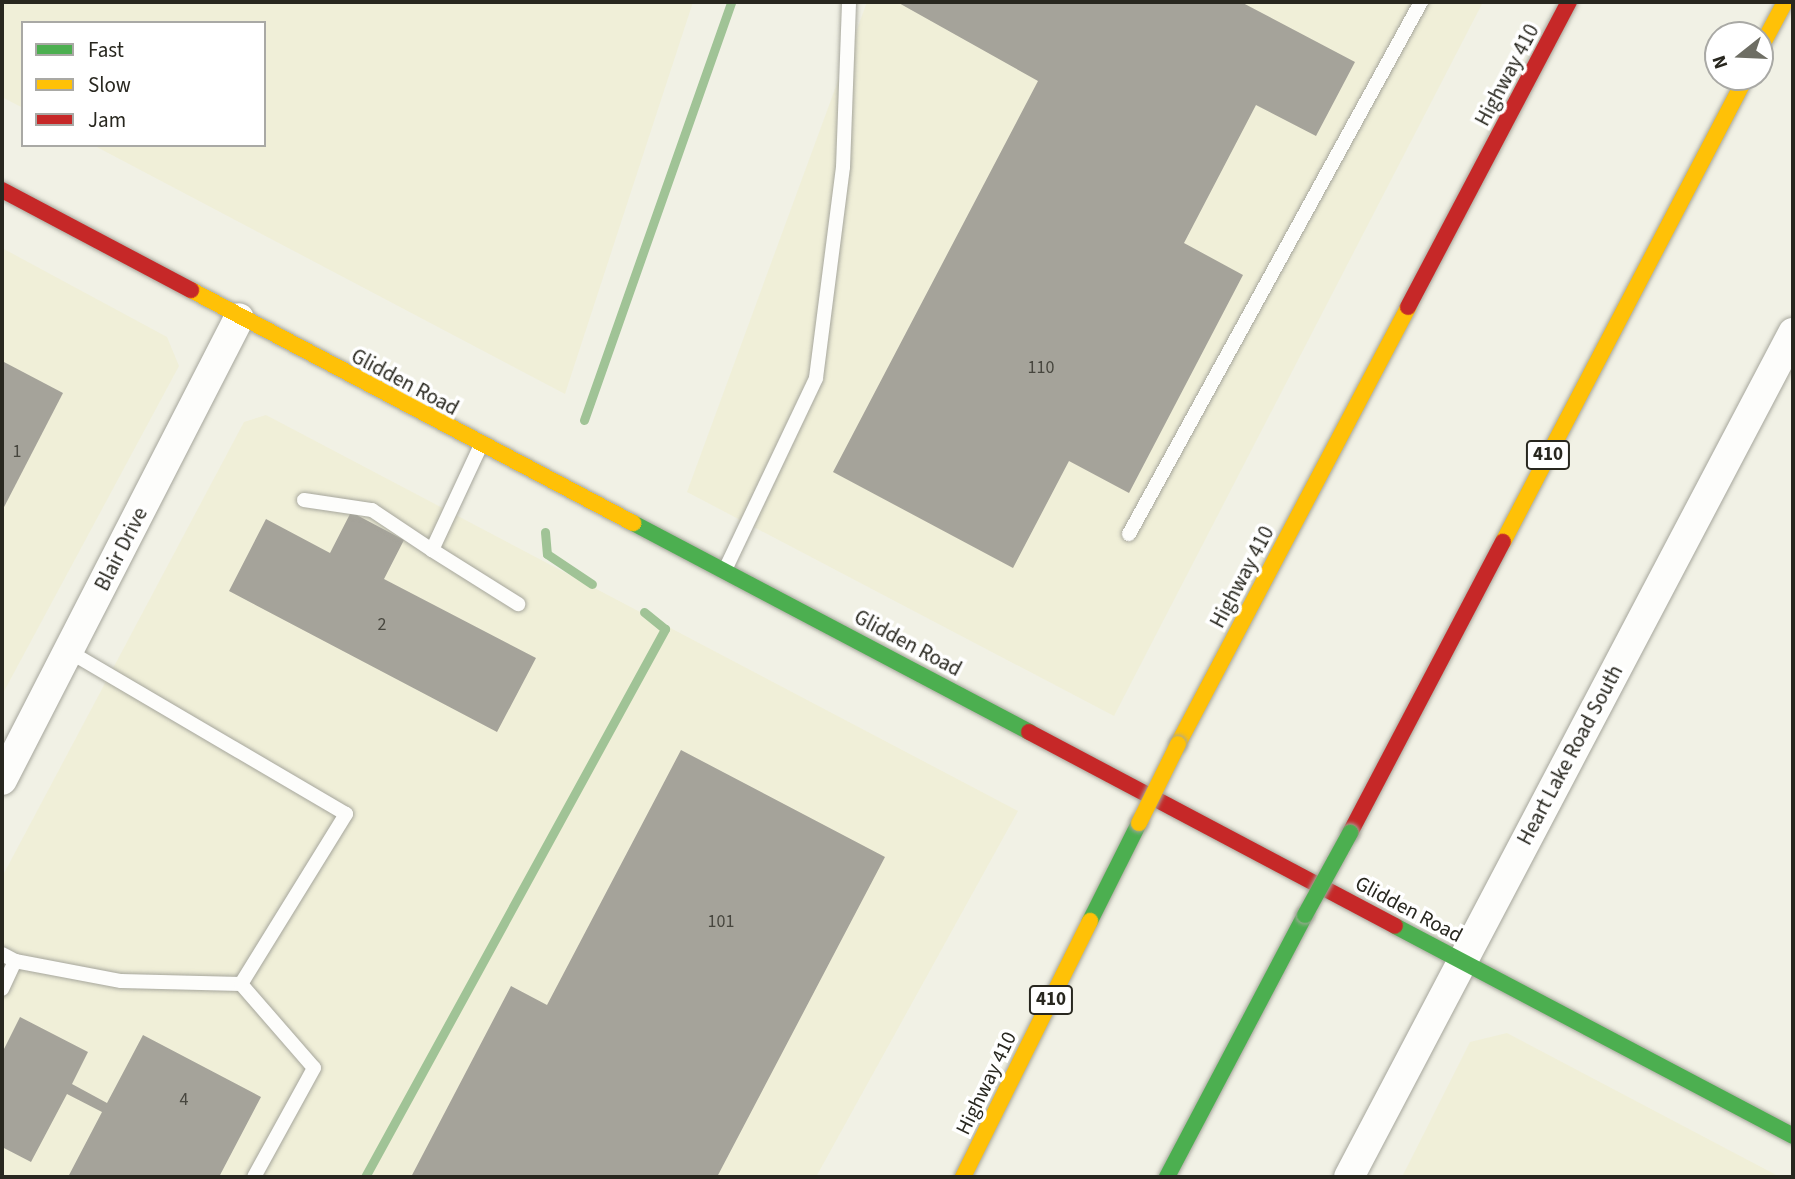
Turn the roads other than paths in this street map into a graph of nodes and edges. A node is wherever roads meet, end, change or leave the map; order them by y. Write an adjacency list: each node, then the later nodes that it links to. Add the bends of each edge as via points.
1 (849, 2): 14 (lane, via 843,167 816,378)
2 (1421, 2): 12 (lane)
3 (1569, 2): 25 (main road, Highway 410 / 410, bridge, via 1178,744)
4 (1785, 2): 5 (main road)
5 (1774, 23)
6 (1739, 91): 26 (main road, 410, bridge)
7 (2, 190): 8 (main road, Glidden Road)
8 (239, 318): 10 (main road, Glidden Road); 16 (street, Blair Drive)
9 (1793, 333): 19 (street, Heart Lake Road South)
10 (481, 445): 13 (lane); 14 (main road, Glidden Road)
11 (304, 500): 13 (lane, via 372,510)
12 (1129, 534)
13 (432, 550): 15 (lane)
14 (724, 571): 19 (main road, Glidden Road)
15 (519, 604)
16 (68, 651): 17 (street, Blair Drive); 21 (lane, via 346,814)
17 (2, 780)
18 (2, 954): 20 (lane)
19 (1461, 960): 23 (main road, Glidden Road); 27 (street, Heart Lake Road South)
20 (15, 961): 21 (lane, via 121,981); 22 (lane)
21 (241, 984): 24 (lane, via 314,1068)
22 (2, 989)
23 (1793, 1136)
24 (254, 1177)
25 (963, 1177)
26 (1167, 1177)
27 (1349, 1177)

